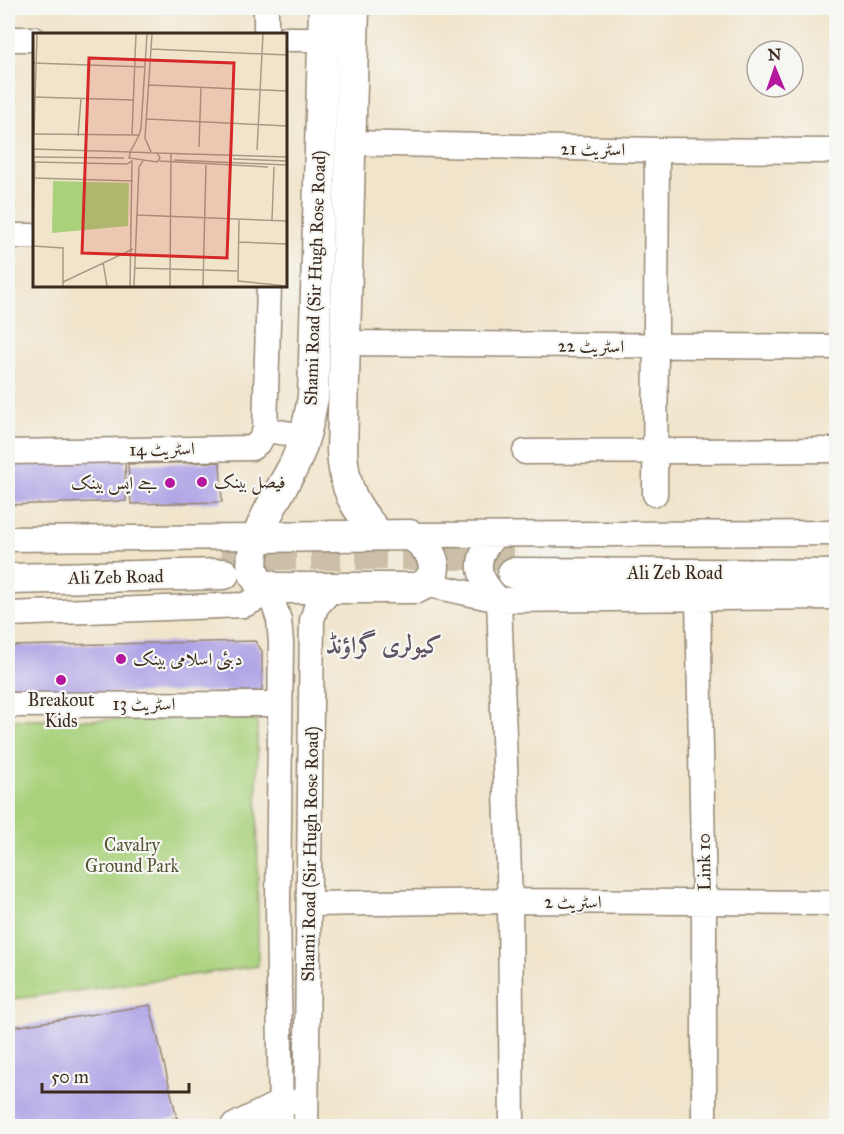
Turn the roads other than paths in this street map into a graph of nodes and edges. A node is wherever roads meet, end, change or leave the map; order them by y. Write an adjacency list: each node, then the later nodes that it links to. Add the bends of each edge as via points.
1 (266, 8): 4 (street)
2 (324, 8): 8 (main road, Shami Road (Sir Hugh Rose Road))
3 (354, 8): 9 (main road, Shami Road (Sir Hugh Rose Road))
4 (266, 33)
5 (8, 39): 6 (street)
6 (33, 39)
7 (286, 39): 8 (street)
8 (324, 39): 19 (main road, Shami Road (Sir Hugh Rose Road), via 313,398)
9 (350, 143): 10 (street, اسٹریٹ 21); 15 (main road, Shami Road (Sir Hugh Rose Road))
10 (657, 150): 11 (street, اسٹریٹ 21); 16 (street)
11 (837, 151)
12 (8, 236): 13 (street)
13 (33, 236)
14 (269, 286): 18 (street)
15 (346, 343): 16 (street, اسٹریٹ 22); 26 (main road, Shami Road (Sir Hugh Rose Road), via 344,479 358,510)
16 (654, 346): 17 (street, اسٹریٹ 22); 23 (street)
17 (837, 347)
18 (266, 430): 19 (street); 21 (street, اسٹریٹ 14, via 252,448)
19 (306, 436): 28 (main road, Shami Road (Sir Hugh Rose Road))
20 (837, 450): 23 (street)
21 (8, 452)
22 (525, 452): 23 (street)
23 (655, 453): 24 (street)
24 (655, 494)
25 (837, 533): 30 (street)
26 (379, 535): 27 (main road); 28 (main road)
27 (410, 536): 30 (street); 35 (main road, via 432,554 432,574)
28 (258, 537): 29 (street); 36 (main road, Shami Road (Sir Hugh Rose Road), via 252,555 253,571 255,578)
29 (8, 539)
30 (508, 554): 31 (main road, Ali Zeb Road); 33 (main road, Ali Zeb Road); 40 (street, via 484,547 480,571 484,585)
31 (837, 554)
32 (8, 558): 34 (main road, Ali Zeb Road, via 223,565)
33 (837, 575)
34 (8, 579)
35 (425, 584): 37 (main road, via 417,588); 40 (street)
36 (268, 587): 37 (main road); 41 (street, via 261,597 243,605); 42 (street, Shami Road (Sir Hugh Rose Road), via 280,630)
37 (332, 589): 47 (street, Shami Road (Sir Hugh Rose Road), via 316,608 312,620)
38 (837, 597): 39 (street)
39 (698, 598): 40 (street); 45 (street, Link 10)
40 (499, 600): 44 (street)
41 (8, 614)
42 (280, 704): 43 (street, اسٹریٹ 13); 48 (street, Shami Road (Sir Hugh Rose Road))
43 (8, 705)
44 (510, 901): 45 (street, اسٹریٹ 2); 47 (street, اسٹریٹ 2); 53 (street)
45 (704, 903): 46 (street, اسٹریٹ 2); 54 (street, Link 10)
46 (837, 903)
47 (309, 904): 49 (street, Shami Road (Sir Hugh Rose Road))
48 (281, 1102): 49 (street); 50 (street); 51 (street, Shami Road (Sir Hugh Rose Road))
49 (306, 1102): 52 (street, Shami Road (Sir Hugh Rose Road))
50 (232, 1126)
51 (281, 1126)
52 (306, 1126)
53 (512, 1126)
54 (704, 1126)

